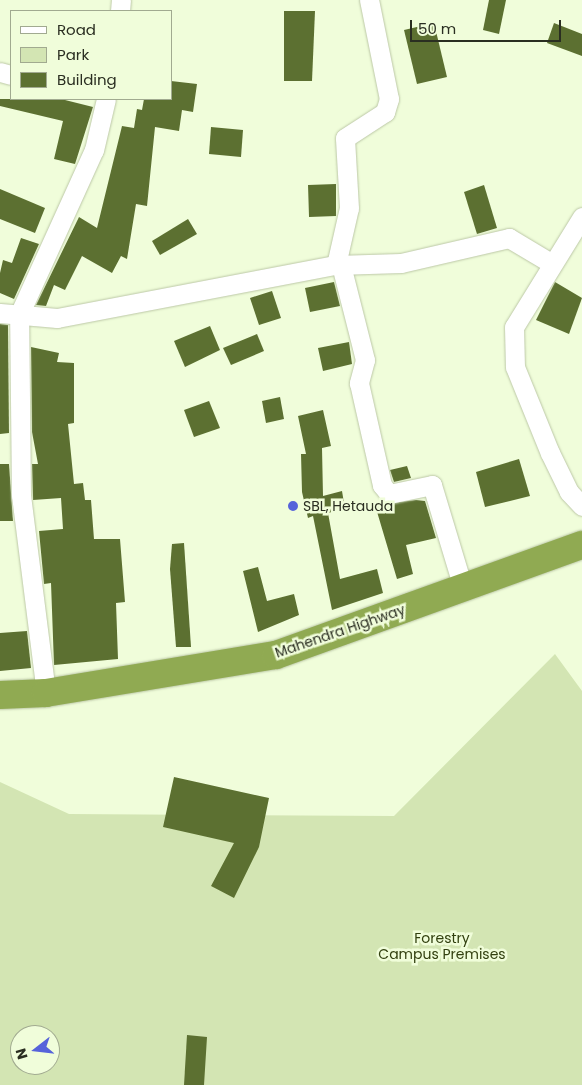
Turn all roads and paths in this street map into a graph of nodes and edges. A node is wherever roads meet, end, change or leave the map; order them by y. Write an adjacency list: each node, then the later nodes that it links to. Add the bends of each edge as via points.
1 (369, 0): 5 (street, via 389,99 385,112 345,138 349,208)
2 (103, 100): 7 (street, via 94,150)
3 (582, 217): 4 (street)
4 (552, 263): 5 (street, via 509,238 401,264); 8 (street, via 514,327 515,367 550,453 569,492)
5 (339, 265): 7 (street, via 57,318); 10 (street, via 365,360 360,383 382,484 390,494 432,485)
6 (0, 313): 7 (street)
7 (19, 315): 11 (street, via 21,495)
8 (582, 506)
9 (582, 545): 10 (highway, Mahendra Highway)
10 (463, 588): 11 (highway, Mahendra Highway, via 276,655)
11 (46, 693): 12 (highway, Mahendra Highway)
12 (0, 695)

